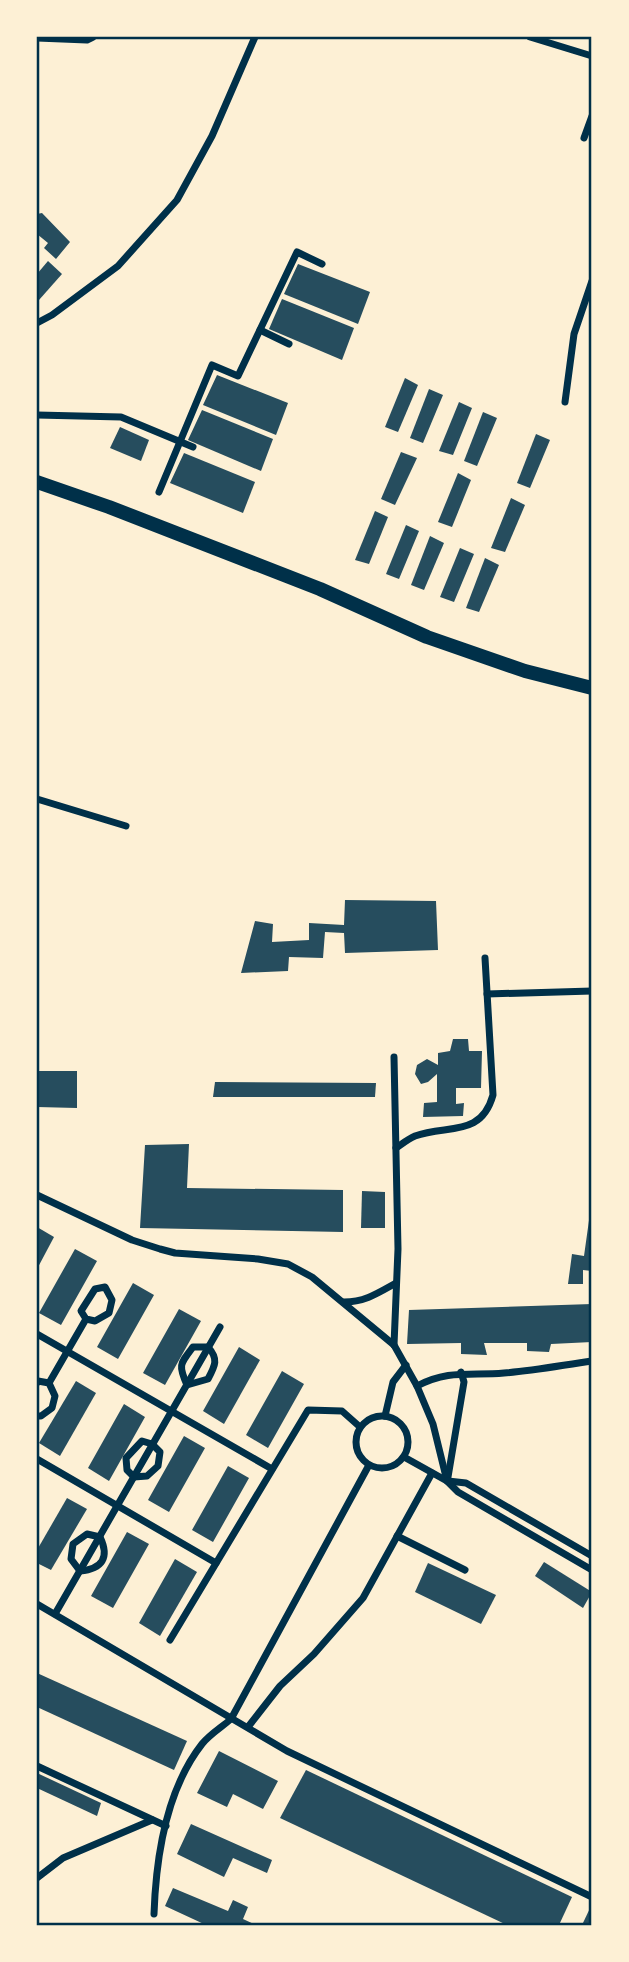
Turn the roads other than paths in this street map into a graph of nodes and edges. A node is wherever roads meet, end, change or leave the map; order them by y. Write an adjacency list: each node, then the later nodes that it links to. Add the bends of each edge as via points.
1 (93, 37): 4 (street)
2 (255, 37): 10 (street, via 212,136 177,200 118,266)
3 (530, 37): 5 (street)
4 (37, 38)
5 (592, 56)
6 (592, 117): 7 (street)
7 (583, 138)
8 (321, 264): 11 (street, via 297,252)
9 (592, 281): 13 (street, via 573,334)
10 (37, 323)
11 (260, 330): 12 (street); 15 (street, via 238,376 212,365)
12 (289, 344)
13 (565, 402)
14 (37, 415): 15 (street, via 121,417)
15 (180, 442): 16 (street); 18 (street)
16 (193, 447)
17 (37, 482): 19 (main road, via 320,589 427,637)
18 (159, 492)
19 (592, 688)
20 (37, 799): 21 (street)
21 (126, 826)
22 (485, 958): 24 (street)
23 (592, 991): 24 (street)
24 (487, 994): 26 (street, via 494,1095 489,1109 466,1127 411,1137)
25 (394, 1057): 26 (street)
26 (396, 1148): 28 (street)
27 (37, 1195): 29 (street, via 160,1249 288,1264)
28 (396, 1283): 29 (street, via 359,1302); 33 (street)
29 (344, 1302): 33 (street)
30 (86, 1319): 30 (street, via 81,1311 95,1289 105,1287 112,1300 109,1314 95,1321); 35 (street)
31 (220, 1327): 34 (street)
32 (37, 1334): 35 (street)
33 (394, 1345): 37 (street)
34 (208, 1348): 41 (street); 41 (street, via 216,1364 208,1379); 41 (street, via 193,1347 181,1362)
35 (67, 1352): 40 (street); 43 (street)
36 (592, 1361): 38 (street, via 502,1373)
37 (406, 1365): 42 (street); 45 (street, via 393,1382)
38 (461, 1372): 42 (street, via 433,1377); 54 (street, via 464,1382)
39 (37, 1383): 40 (street)
40 (49, 1383): 44 (street, via 55,1396 52,1408)
41 (187, 1385): 43 (street)
42 (417, 1386): 54 (street, via 437,1436)
43 (171, 1411): 47 (street); 51 (street)
44 (37, 1416)
45 (385, 1416): 46 (street, via 371,1418); 48 (street, via 394,1418 406,1431 409,1440)
46 (360, 1427): 50 (street, via 356,1447); 51 (street, via 341,1411 307,1410)
47 (152, 1444): 53 (street); 53 (street, via 160,1452 158,1466 147,1476); 53 (street, via 142,1441 127,1458 127,1470)
48 (404, 1457): 50 (street, via 389,1468); 52 (street)
49 (37, 1459): 55 (street)
50 (369, 1465): 66 (street)
51 (272, 1469): 59 (street)
52 (432, 1473): 54 (street); 57 (street)
53 (134, 1477): 55 (street)
54 (447, 1481): 58 (street, via 467,1483); 61 (street, via 458,1492)
55 (117, 1506): 56 (street); 59 (street)
56 (100, 1536): 62 (street); 62 (street, via 105,1548 103,1561 93,1570); 62 (street, via 88,1534 74,1544 71,1559)
57 (397, 1536): 60 (street); 67 (street, via 363,1598)
58 (592, 1556)
59 (216, 1563): 65 (street)
60 (465, 1570)
61 (592, 1570)
62 (80, 1571): 64 (street)
63 (37, 1604): 64 (street)
64 (55, 1614): 66 (street)
65 (170, 1640)
66 (231, 1719): 67 (street); 70 (street, via 204,1742 178,1783)
67 (248, 1727): 72 (street, via 286,1751)
68 (37, 1766): 69 (street)
69 (152, 1820): 70 (street); 71 (street, via 63,1858)
70 (166, 1826): 73 (street, via 155,1879)
71 (37, 1878)
72 (592, 1897)
73 (154, 1914)

